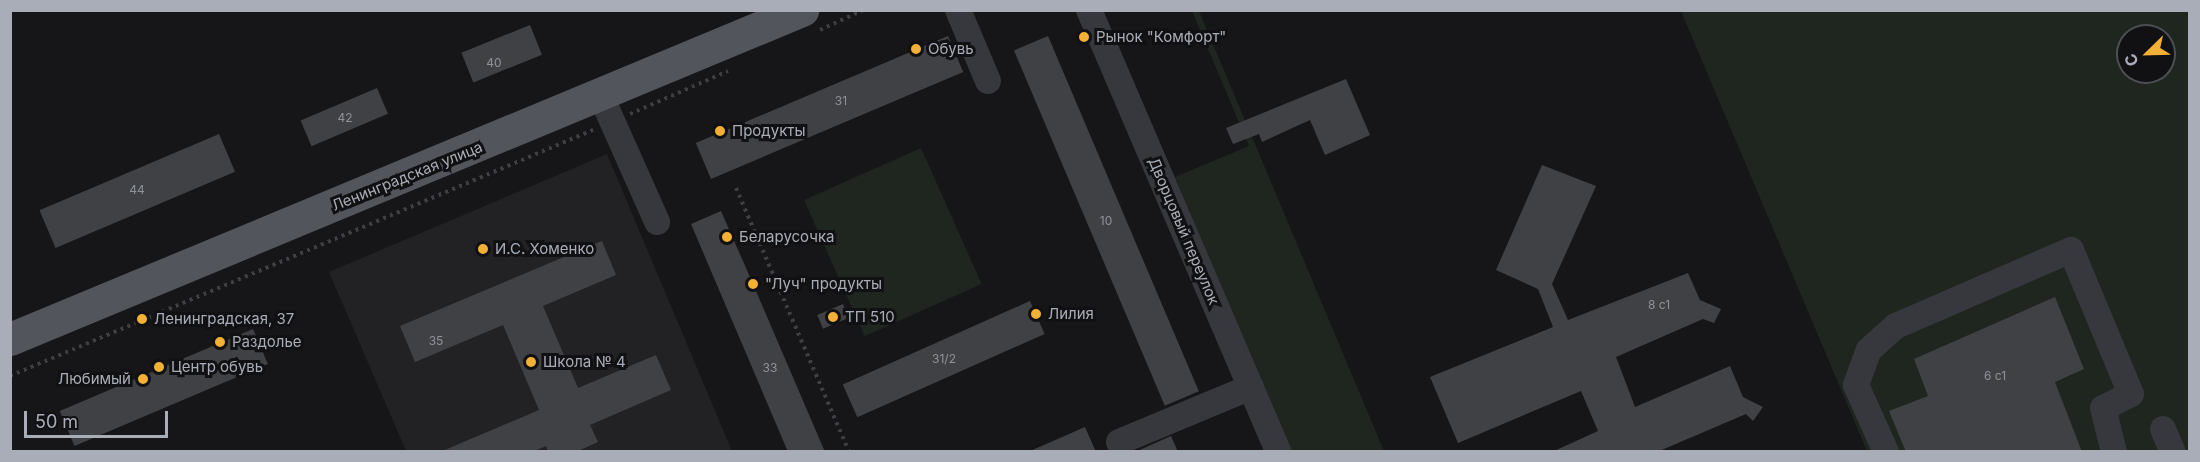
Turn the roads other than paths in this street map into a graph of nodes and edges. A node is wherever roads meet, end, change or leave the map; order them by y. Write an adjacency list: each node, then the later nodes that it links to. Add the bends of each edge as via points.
1 (958, 10): 4 (street)
2 (1089, 10): 8 (street, Дворцовый переулок)
3 (806, 22): 5 (main road, Ленинградская улица)
4 (988, 81)
5 (606, 109): 6 (street); 7 (main road, Ленинградская улица)
6 (657, 222)
7 (10, 339)
8 (1251, 387): 9 (street); 10 (street, Дворцовый переулок)
9 (1119, 442)
10 (1278, 452)
11 (1886, 452): 12 (street, via 1856,385 1869,350 1896,326 2071,250 2131,394 2103,408)
12 (2114, 452)

